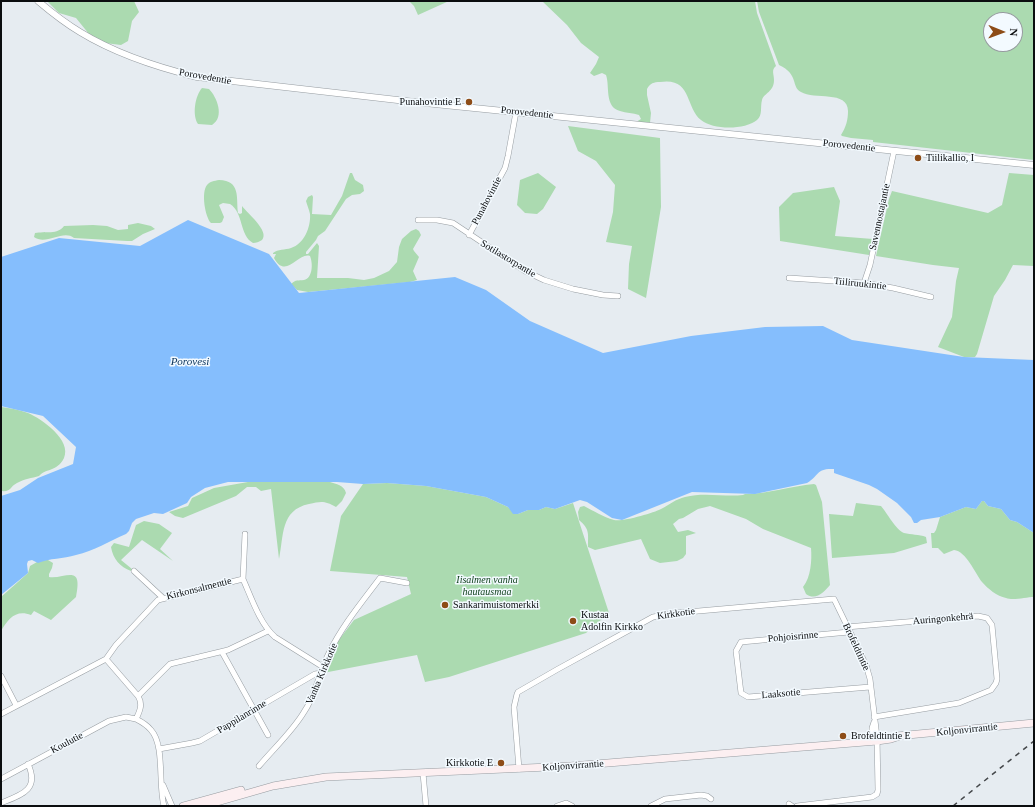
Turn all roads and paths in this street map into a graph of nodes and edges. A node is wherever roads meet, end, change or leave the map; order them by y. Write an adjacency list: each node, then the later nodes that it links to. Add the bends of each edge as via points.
1 (38, 1): 2 (street, Porovedentie, via 79,32 124,54 164,69 197,77)
2 (516, 112): 3 (street, Porovedentie); 6 (street, Punahovintie, via 505,168)
3 (894, 151): 4 (street, Porovedentie); 8 (street, Savennostajantie, via 870,266)
4 (1034, 165)
5 (418, 220): 6 (street, Punahovintie, via 453,223)
6 (469, 235): 9 (street, Sotilastorpantie, via 525,271 544,280 573,289)
7 (789, 278): 8 (street, Tiiliruukintie)
8 (864, 283): 10 (street, Tiiliruukintie)
9 (618, 296)
10 (930, 297)
11 (245, 534): 13 (street)
12 (134, 571): 15 (street)
13 (243, 579): 15 (street, Kirkonsalmentie); 18 (street, Kirkonsalmentie)
14 (407, 582): 22 (street, Vanha Kirkkotie, via 380,578 338,638)
15 (163, 598): 21 (street, Kirkonsalmentie, via 153,604)
16 (834, 599): 17 (street, Brofeldtintie); 38 (street, Kirkkotie, via 653,617 517,694 514,707)
17 (848, 630): 19 (street, Pohjoisrinne, via 743,641); 25 (street, Brofeldtintie, via 866,665); 31 (street, Auringonkehrä, via 978,616 987,618 992,625 997,679 992,690 959,702)
18 (268, 631): 20 (street); 22 (street, Kirkonsalmentie)
19 (738, 645): 25 (street, Laaksotie, via 736,650 740,690 745,696)
20 (222, 652): 26 (street, via 170,664); 28 (street)
21 (106, 659): 26 (street); 27 (street, Kirkonsalmentie)
22 (323, 667): 23 (street, Vanha Kirkkotie)
23 (321, 673): 28 (street, Pappilanrinne); 37 (street, Vanha Kirkkotie, via 310,702 299,721)
24 (1, 676): 27 (street)
25 (870, 687): 31 (street, Brofeldtintie)
26 (138, 696): 30 (street, via 141,704)
27 (16, 705): 29 (street, Kirkonsalmentie)
28 (254, 709): 33 (street); 35 (street, Pappilanrinne, via 200,741)
29 (1, 714)
30 (136, 719): 35 (street, via 152,730); 36 (street, Koulutie, via 121,717 109,721)
31 (874, 719): 34 (street, Brofeldtintie, via 872,728)
32 (1034, 723): 34 (main road, Koljonvirrantie, via 900,736 891,740)
33 (268, 734)
34 (875, 739): 38 (main road, Koljonvirrantie, via 662,759); 53 (street, Brofeldtintie, via 878,790 875,796)
35 (159, 749): 41 (street)
36 (28, 764): 40 (street, Koulutie); 44 (street, via 32,777 28,789 22,795)
37 (259, 766)
38 (519, 769): 39 (main road, Koljonvirrantie)
39 (423, 773): 42 (main road, Koljonvirrantie, via 326,777); 49 (street)
40 (1, 779)
41 (160, 780): 45 (street); 46 (street)
42 (273, 786): 47 (main road, Koljonvirrantie, via 243,790); 48 (main road, Koljonvirrantie)
43 (711, 799): 52 (street, via 701,795 665,798)
44 (1, 803)
45 (164, 806)
46 (172, 806)
47 (183, 806)
48 (203, 806)
49 (426, 806)
50 (557, 806): 51 (street, via 566,803)
51 (572, 806)
52 (650, 806)
53 (797, 806)

